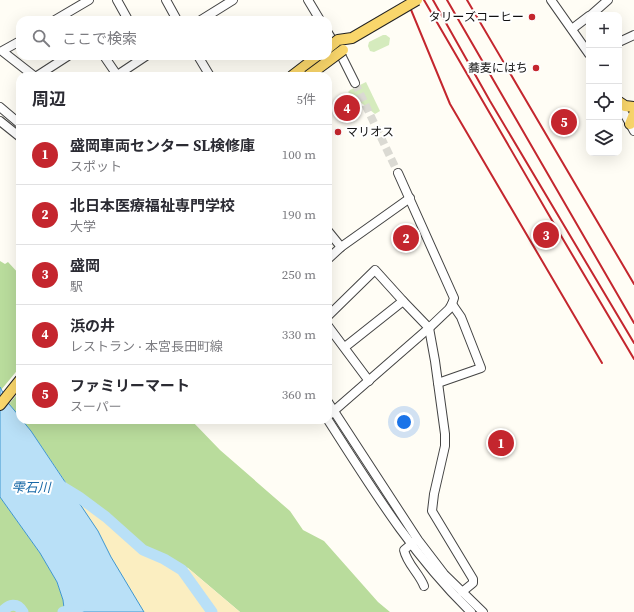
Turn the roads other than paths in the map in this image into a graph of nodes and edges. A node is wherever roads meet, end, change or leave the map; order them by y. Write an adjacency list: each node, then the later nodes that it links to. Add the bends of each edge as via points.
1 (71, 0): 10 (street)
2 (89, 0): 10 (street)
3 (117, 0): 13 (street)
4 (166, 0): 14 (street)
5 (232, 0): 15 (street)
6 (308, 0): 16 (street)
7 (417, 0): 22 (main road, bridge)
8 (551, 0): 18 (street)
9 (608, 0): 11 (street)
10 (75, 8): 12 (street)
11 (594, 12)
12 (62, 16)
13 (126, 16)
14 (175, 16)
15 (207, 16)
16 (318, 16)
17 (586, 19): 18 (street)
18 (572, 29): 23 (street)
19 (634, 35): 20 (street)
20 (622, 41)
21 (16, 43): 32 (street, via 2,51)
22 (338, 45): 24 (main road, bridge, via 343,50); 40 (street, via 331,63); 41 (street)
23 (586, 50)
24 (332, 58)
25 (62, 60): 33 (street)
26 (107, 60): 34 (street)
27 (140, 60): 35 (street)
28 (200, 60): 36 (street)
29 (309, 60): 37 (street)
30 (313, 60): 38 (main road)
31 (330, 60): 39 (main road, bridge)
32 (31, 72)
33 (42, 72)
34 (114, 72)
35 (123, 72)
36 (208, 72)
37 (293, 72)
38 (297, 72)
39 (313, 72)
40 (320, 72)
41 (355, 83)
42 (626, 106): 46 (main road)
43 (0, 107): 45 (street)
44 (0, 121): 47 (street)
45 (16, 121)
46 (632, 127)
47 (16, 134)
48 (398, 173): 49 (street)
49 (410, 198): 51 (street); 54 (street, via 454,298)
50 (332, 236): 51 (street)
51 (341, 247): 52 (street)
52 (332, 255)
53 (403, 301): 55 (street, via 375,270); 56 (street); 58 (street)
54 (452, 304): 56 (street); 60 (street, via 461,317 481,368)
55 (332, 312)
56 (429, 328): 59 (street); 60 (street)
57 (332, 331): 58 (street)
58 (345, 347): 59 (street)
59 (369, 381): 63 (street)
60 (438, 383): 68 (street, via 445,446 432,511 473,579 473,583)
61 (16, 385): 62 (main road)
62 (0, 405)
63 (332, 412)
64 (332, 415): 66 (street)
65 (331, 424): 66 (street, via 376,494)
66 (415, 542): 67 (street, via 404,550 406,558 421,577); 68 (street); 69 (street, via 448,589)
67 (424, 586)
68 (462, 592): 70 (street)
69 (471, 612)
70 (483, 612)

